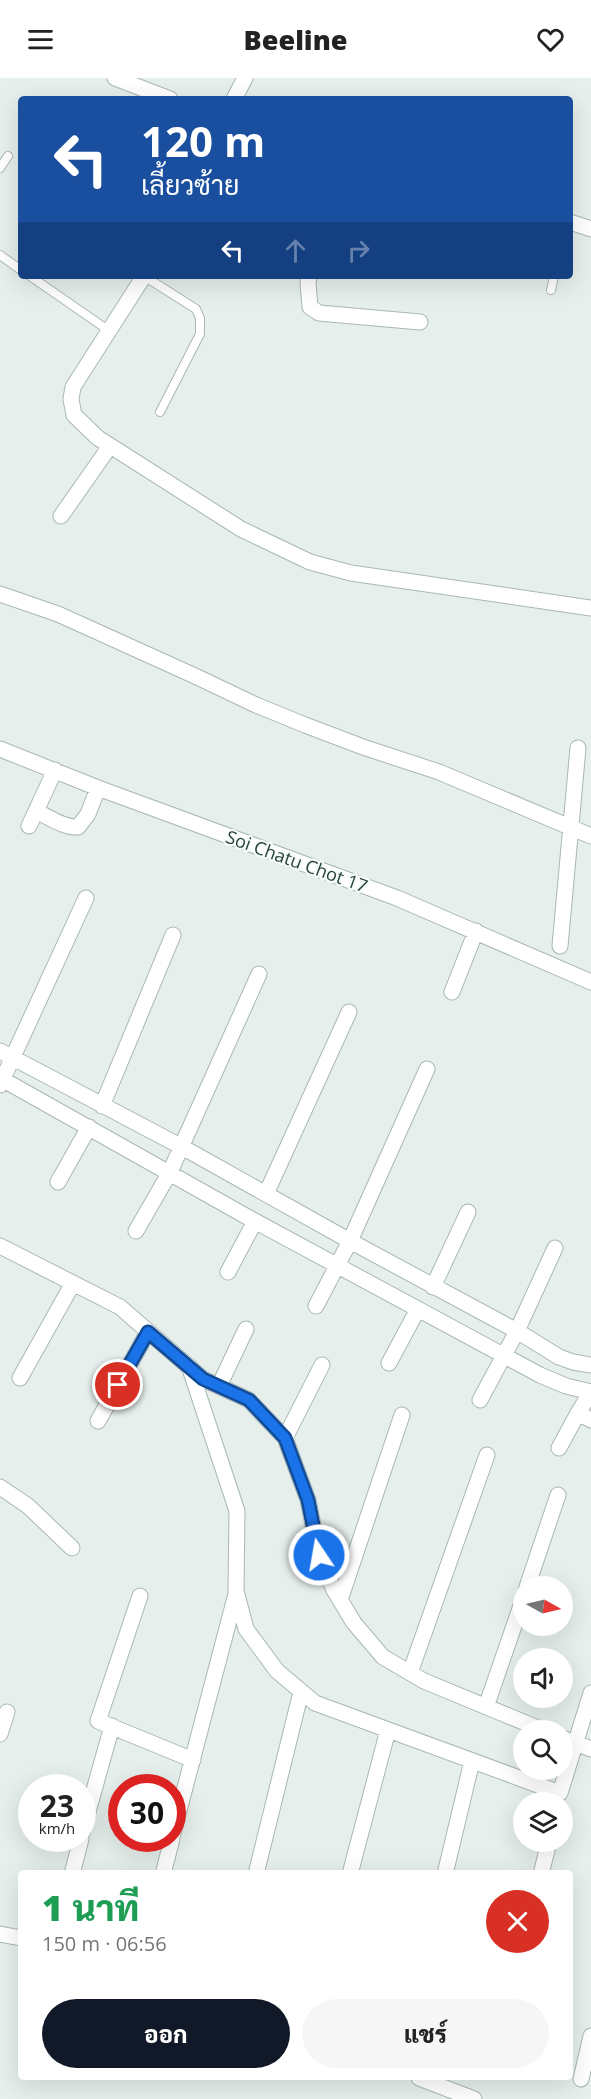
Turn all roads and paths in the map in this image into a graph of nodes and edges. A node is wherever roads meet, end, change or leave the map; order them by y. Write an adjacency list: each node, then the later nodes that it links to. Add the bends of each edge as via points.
1 (115, 78): 3 (street)
2 (244, 78): 4 (street)
3 (162, 96)
4 (235, 96)
5 (8, 156): 6 (lane)
6 (0, 168)
7 (573, 223): 8 (street)
8 (591, 229)
9 (0, 255): 10 (lane)
10 (18, 268)
11 (34, 279): 18 (lane)
12 (142, 279): 18 (street)
13 (149, 279): 19 (lane, via 196,309 200,318 200,334)
14 (309, 279): 17 (street, via 310,308 319,313)
15 (553, 279): 16 (lane)
16 (551, 290)
17 (420, 322)
18 (108, 330): 20 (street, via 73,387 72,399 74,415)
19 (160, 412)
20 (110, 446): 21 (street); 23 (street, via 241,529 310,562 351,573)
21 (61, 516)
22 (0, 594): 30 (street, via 58,614 305,726 440,772)
23 (591, 608)
24 (578, 748): 30 (street)
25 (0, 749): 26 (street, Soi Chatu Chot 17)
26 (55, 770): 27 (street, Soi Chatu Chot 17); 28 (street)
27 (98, 788): 28 (street, via 78,827); 33 (street, Soi Chatu Chot 17)
28 (36, 811): 29 (street)
29 (29, 826)
30 (572, 828): 31 (street); 35 (street)
31 (591, 836)
32 (86, 897): 40 (street)
33 (476, 931): 37 (street, Soi Chatu Chot 17); 38 (street)
34 (173, 935): 43 (street)
35 (560, 946)
36 (259, 974): 45 (street)
37 (591, 982)
38 (452, 992)
39 (349, 1012): 48 (street)
40 (6, 1054): 42 (street); 43 (street)
41 (427, 1069): 52 (street)
42 (1, 1081): 44 (street)
43 (102, 1106): 45 (street)
44 (88, 1127): 46 (street); 47 (street)
45 (182, 1147): 46 (street); 48 (street)
46 (170, 1172): 50 (street); 51 (street)
47 (58, 1182)
48 (266, 1194): 52 (street)
49 (468, 1212): 58 (street)
50 (255, 1221): 55 (street); 56 (street)
51 (136, 1231)
52 (350, 1241): 55 (street); 58 (street)
53 (0, 1246): 57 (street)
54 (555, 1248): 62 (street)
55 (338, 1265): 59 (street); 60 (street)
56 (228, 1272)
57 (73, 1284): 63 (street, via 120,1307); 69 (street)
58 (433, 1287): 62 (street)
59 (316, 1306)
60 (418, 1309): 64 (street); 65 (street)
61 (246, 1329): 70 (street)
62 (517, 1331): 64 (street); 67 (street, via 559,1357)
63 (148, 1332): 68 (street); 75 (street)
64 (504, 1354): 71 (street, via 566,1386); 72 (street)
65 (389, 1363)
66 (322, 1365): 76 (street)
67 (591, 1365)
68 (189, 1366): 70 (street, via 203,1379); 83 (street, via 237,1511)
69 (20, 1377)
70 (219, 1386): 76 (street, via 249,1400)
71 (591, 1392): 74 (street)
72 (480, 1400)
73 (402, 1415): 85 (street)
74 (585, 1416): 77 (street)
75 (98, 1421)
76 (285, 1438): 85 (street, via 308,1500 319,1555)
77 (559, 1449)
78 (487, 1455): 87 (street)
79 (0, 1487): 81 (street, via 28,1506)
80 (558, 1495): 82 (street)
81 (72, 1548)
82 (531, 1576)
83 (236, 1591): 88 (street, via 246,1629 277,1671); 99 (street)
84 (141, 1596): 93 (street, via 99,1721)
85 (340, 1600): 87 (street, via 382,1657)
86 (513, 1629): 90 (street)
87 (410, 1673): 90 (street)
88 (301, 1692): 94 (street, via 315,1703); 109 (street)
89 (591, 1693): 95 (street)
90 (486, 1707): 92 (street)
91 (7, 1712): 96 (street)
92 (518, 1720)
93 (112, 1726): 99 (street); 101 (street)
94 (388, 1730): 100 (street); 110 (street)
95 (573, 1731)
96 (0, 1734)
97 (573, 1742): 98 (street)
98 (591, 1749)
99 (193, 1760): 102 (street)
100 (472, 1761): 103 (street); 111 (street)
101 (96, 1783)
102 (186, 1786)
103 (545, 1792)
104 (78, 1852): 107 (street)
105 (168, 1852): 108 (street)
106 (546, 1852): 112 (street)
107 (73, 1870)
108 (164, 1870)
109 (257, 1870)
110 (351, 1870)
111 (446, 1870)
112 (542, 1870)
113 (0, 1934): 114 (street)
114 (18, 1937)
115 (591, 2036): 116 (street)
116 (581, 2079)
117 (424, 2080): 118 (street)
118 (474, 2099)

